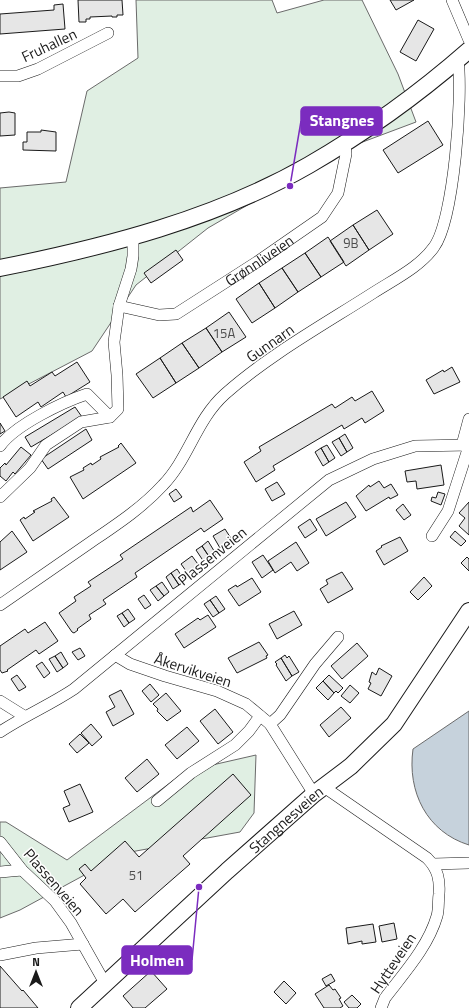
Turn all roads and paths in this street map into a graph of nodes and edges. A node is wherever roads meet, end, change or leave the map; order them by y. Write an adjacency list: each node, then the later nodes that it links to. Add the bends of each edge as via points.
1 (452, 0): 3 (street)
2 (108, 33): 5 (street, Fruhallen, via 38,69 18,76)
3 (469, 40)
4 (463, 55): 6 (main road, via 401,105); 16 (street, Gunnarn, via 452,184 444,226 434,248 412,267 296,342 225,394 203,420 182,460 162,487 120,522)
5 (0, 76)
6 (345, 143): 7 (main road, via 308,166 228,204); 9 (street, Grønnliveien, via 346,154 338,194 322,217 176,314 159,315)
7 (133, 236): 8 (main road); 9 (street, via 131,269)
8 (0, 268)
9 (119, 306): 10 (street, via 114,342 118,409)
10 (110, 418): 13 (street, via 88,394 47,412 6,437); 14 (street, via 81,422 46,445 30,468)
11 (469, 419): 12 (street)
12 (467, 445): 15 (street, via 448,511); 19 (street, Plassenveien, via 414,446 373,460 329,480)
13 (0, 446)
14 (0, 497)
15 (432, 536)
16 (0, 605)
17 (469, 611): 25 (main road, Stangnesveien, via 394,724 351,766)
18 (338, 637): 23 (street, via 315,664 280,715)
19 (115, 655): 21 (street, Plassenveien, via 74,689); 22 (street, Åkervikveien, via 130,664 217,691 246,704)
20 (0, 701): 21 (street)
21 (24, 716): 24 (street, Plassenveien)
22 (260, 716): 23 (street, Åkervikveien); 26 (street, via 235,745 191,773)
23 (270, 724): 25 (street, Åkervikveien)
24 (0, 732)
25 (319, 791): 29 (street); 34 (main road, Stangnesveien, via 227,871)
26 (156, 801)
27 (0, 842): 30 (street, Plassenveien)
28 (469, 863): 29 (street)
29 (433, 864): 36 (street, Hytteveien, via 439,884 437,915 425,944 385,998)
30 (22, 870): 31 (street); 32 (street, Plassenveien, via 55,901)
31 (0, 872)
32 (83, 944): 33 (street, via 36,948); 34 (street, Plassenveien)
33 (0, 955)
34 (106, 985): 35 (main road, Stangnesveien)
35 (79, 1008)
36 (381, 1008)

